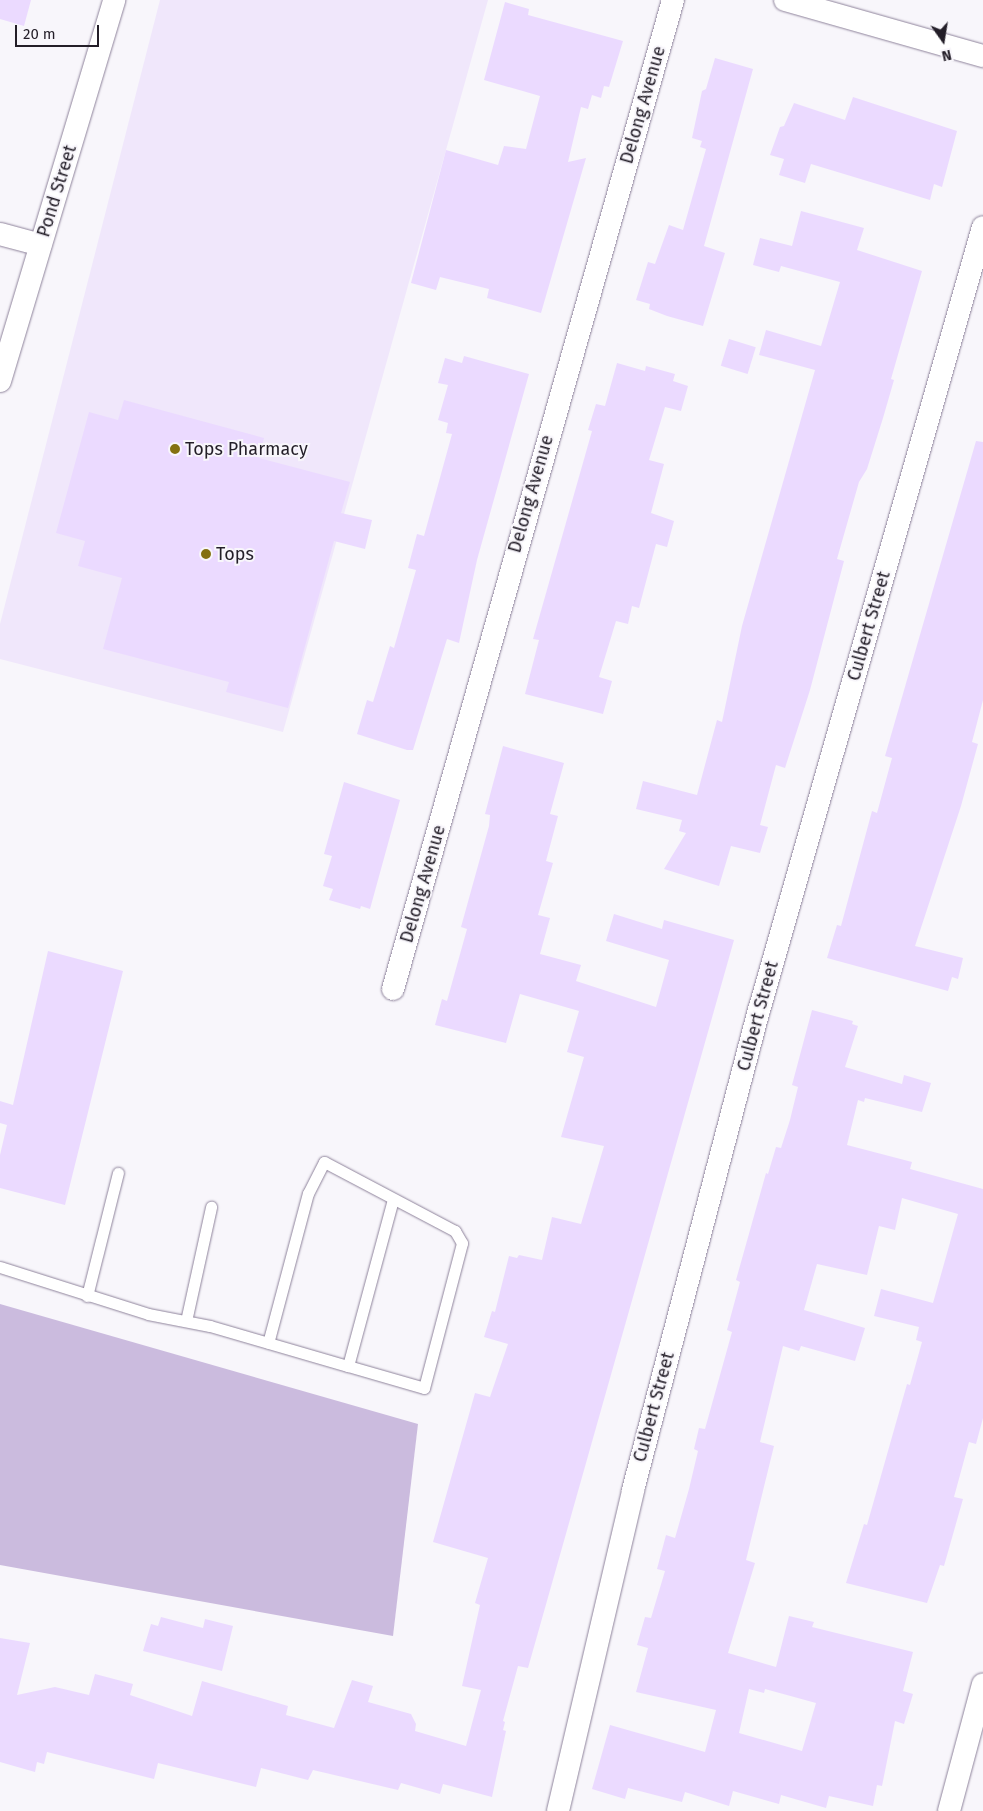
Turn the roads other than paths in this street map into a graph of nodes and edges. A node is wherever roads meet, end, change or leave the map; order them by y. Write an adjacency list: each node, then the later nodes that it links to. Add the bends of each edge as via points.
1 (114, 0): 7 (street, Pond Street)
2 (673, 0): 9 (street, Delong Avenue)
3 (785, 0): 4 (street)
4 (983, 56)
5 (983, 227): 19 (street, Culbert Street, via 757,1017 632,1490)
6 (0, 234): 7 (street)
7 (41, 245): 8 (street, Pond Street)
8 (0, 381)
9 (393, 990)
10 (118, 1173): 14 (lane)
11 (393, 1199): 16 (lane, via 324,1162 308,1193); 17 (lane); 17 (lane, via 455,1231 462,1242 451,1296 424,1388)
12 (211, 1207): 15 (lane)
13 (0, 1267): 14 (lane)
14 (87, 1296): 15 (lane, via 148,1314)
15 (186, 1321): 16 (lane)
16 (268, 1343): 17 (lane)
17 (348, 1366)
18 (983, 1684): 20 (street)
19 (558, 1811)
20 (949, 1811)

